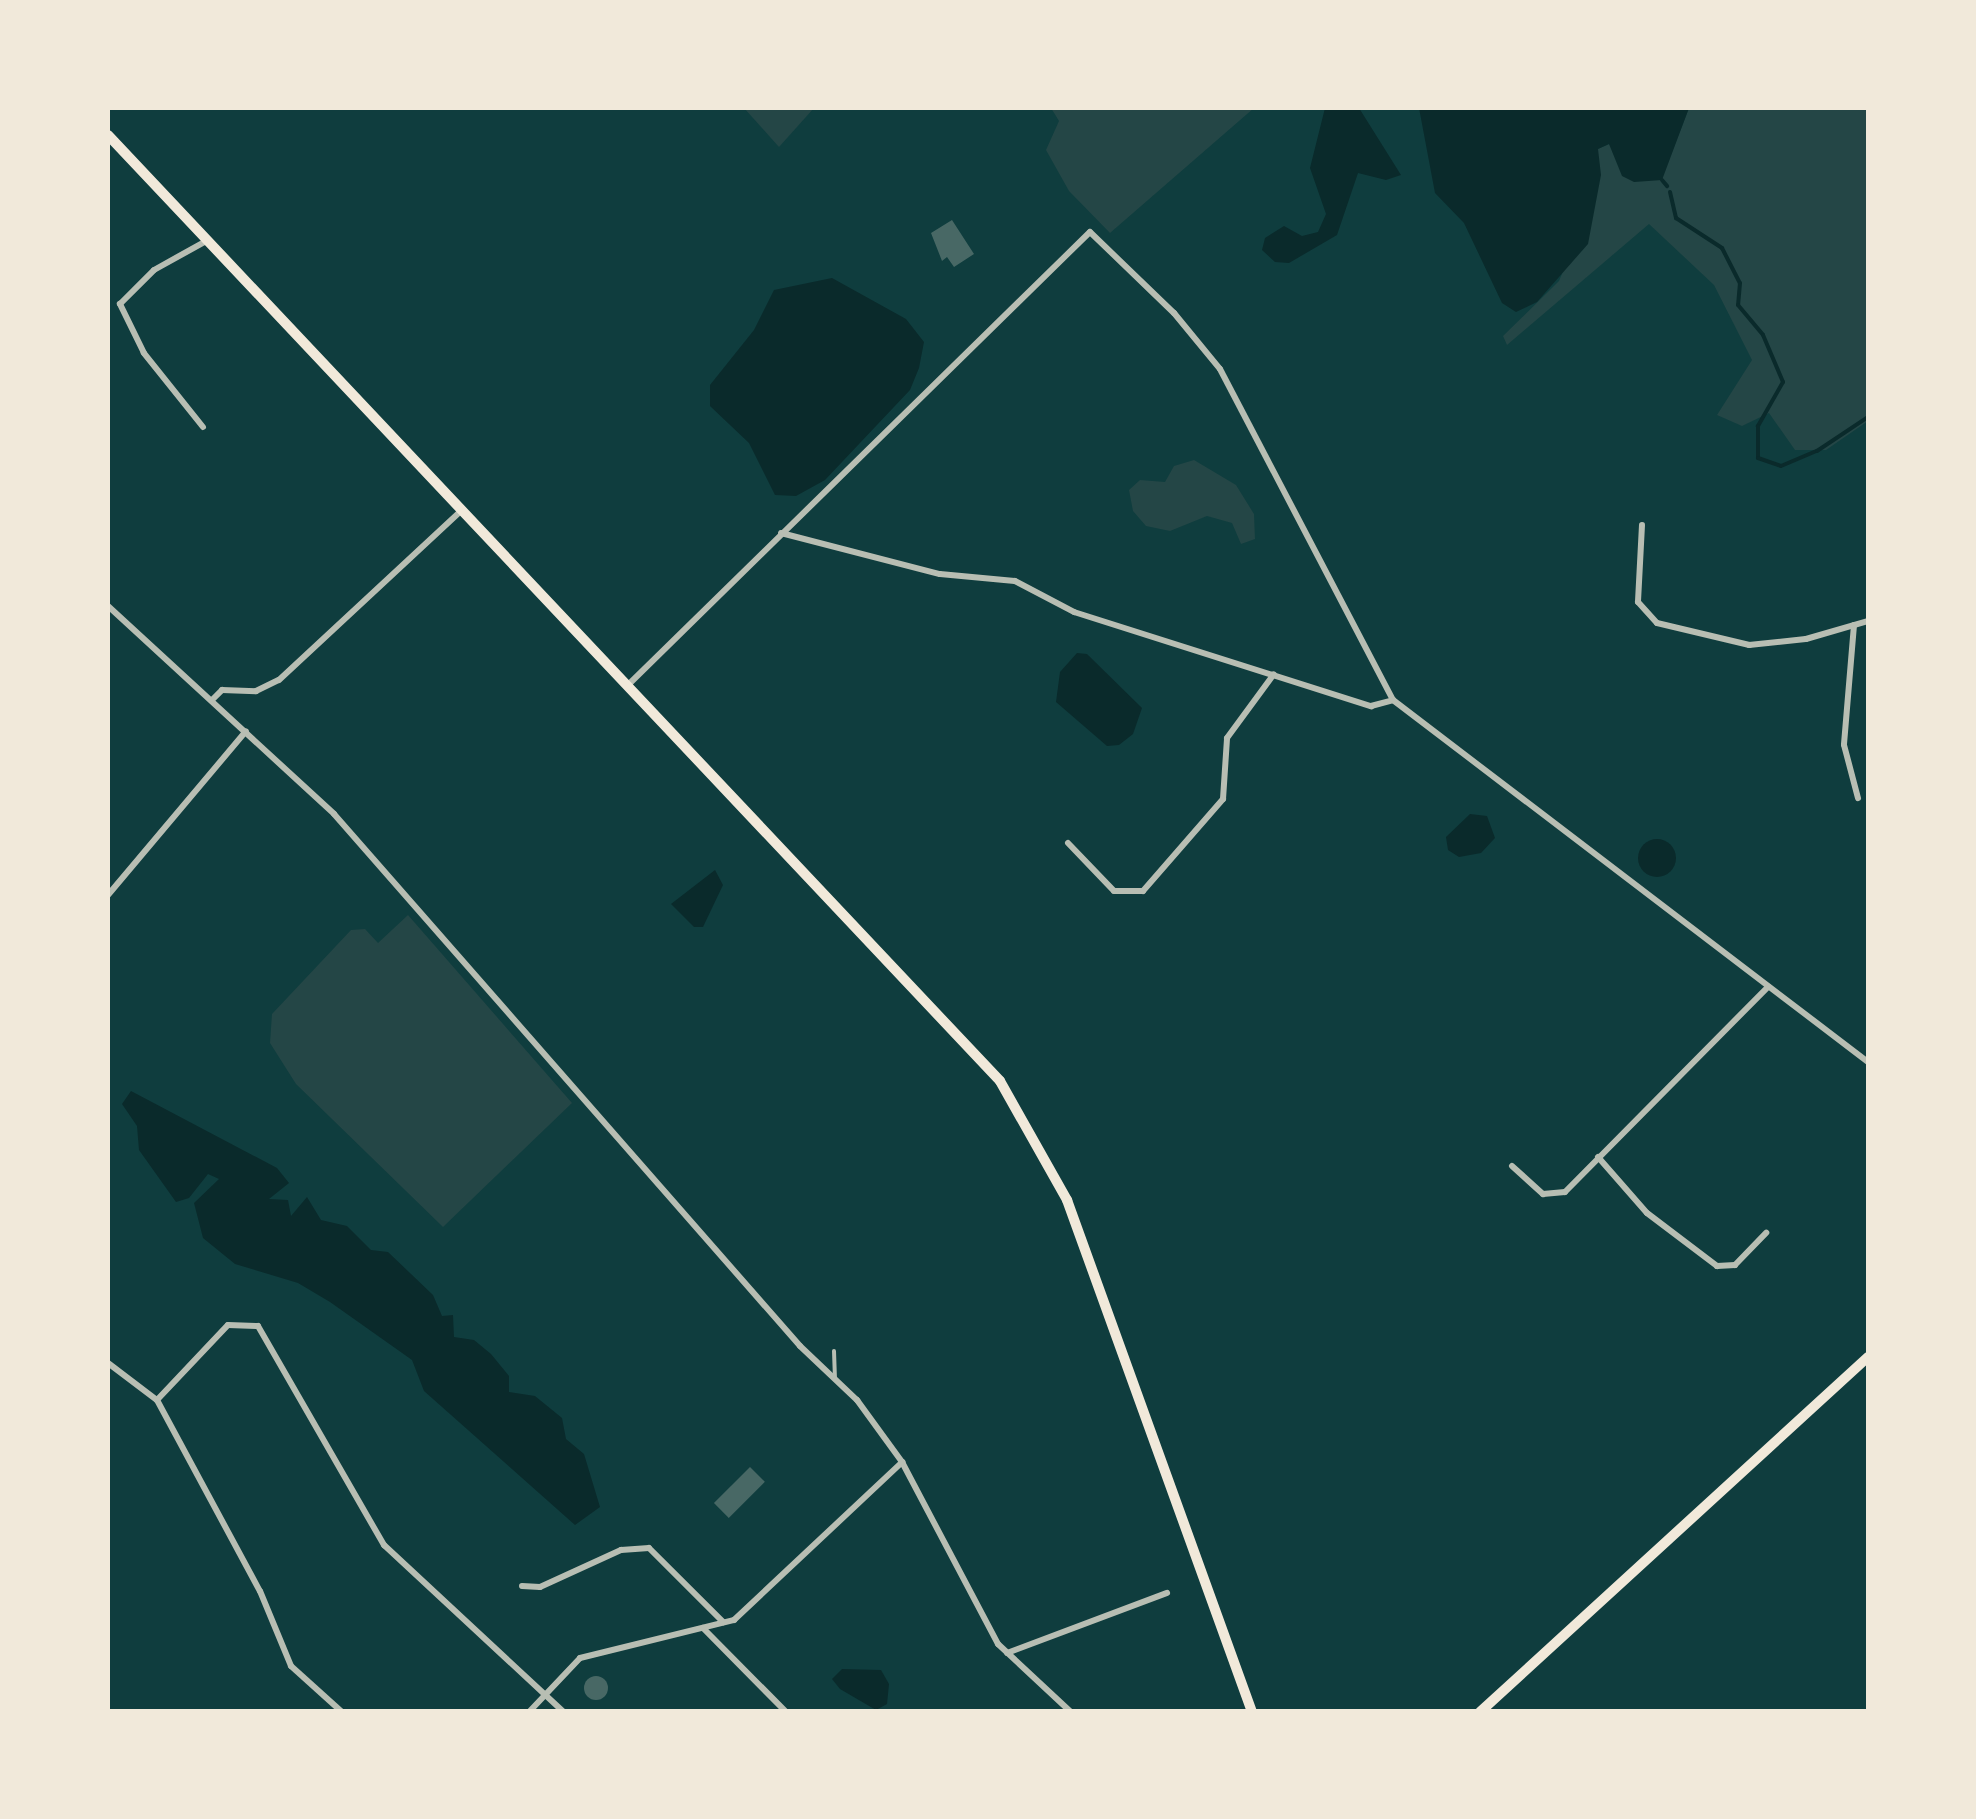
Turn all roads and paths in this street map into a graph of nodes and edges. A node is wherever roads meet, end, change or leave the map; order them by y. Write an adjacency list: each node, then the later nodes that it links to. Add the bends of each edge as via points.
1 (108, 135): 2 (main road)
2 (208, 240): 3 (street, via 154,270 120,304 154,367); 4 (main road)
3 (203, 427)
4 (463, 510): 11 (main road); 12 (street, via 279,680 256,692 222,690)
5 (1642, 524): 9 (street, via 1638,602 1657,623 1750,645)
6 (782, 533): 10 (street, via 940,574 1028,585 1074,612); 11 (street); 13 (street, via 1090,232 1174,313 1220,369)
7 (108, 606): 12 (street)
8 (1868, 620): 9 (street)
9 (1854, 626): 15 (street, via 1844,744)
10 (1274, 674): 13 (street, via 1376,707); 16 (street, via 1227,738 1222,798 1142,891 1114,891)
11 (628, 684): 40 (main road, via 964,1036 1030,1125 1067,1200)
12 (212, 700): 14 (street)
13 (1392, 700): 18 (street)
14 (246, 731): 17 (street); 26 (street, via 334,814 800,1346)
15 (1858, 798)
16 (1068, 843)
17 (108, 896)
18 (1768, 987): 19 (street); 20 (street)
19 (1868, 1062)
20 (1598, 1157): 21 (street, via 1565,1192 1550,1196); 22 (street, via 1647,1213 1717,1266 1735,1265)
21 (1512, 1166)
22 (1766, 1233)
23 (834, 1351): 26 (lane)
24 (1868, 1357): 41 (main road)
25 (108, 1363): 27 (street)
26 (836, 1378): 28 (street)
27 (157, 1400): 34 (street, via 228,1325 258,1326 384,1545); 35 (street, via 260,1592 291,1666)
28 (902, 1462): 31 (street, via 745,1611); 33 (street)
29 (522, 1586): 31 (street, via 540,1587 621,1550 649,1548)
30 (1167, 1594): 33 (street)
31 (724, 1623): 32 (street)
32 (703, 1628): 34 (street, via 580,1658); 38 (street)
33 (1006, 1653): 39 (street)
34 (544, 1693): 36 (street); 37 (street)
35 (342, 1712)
36 (529, 1712)
37 (564, 1712)
38 (786, 1712)
39 (1071, 1712)
40 (1252, 1712)
41 (1480, 1712)

